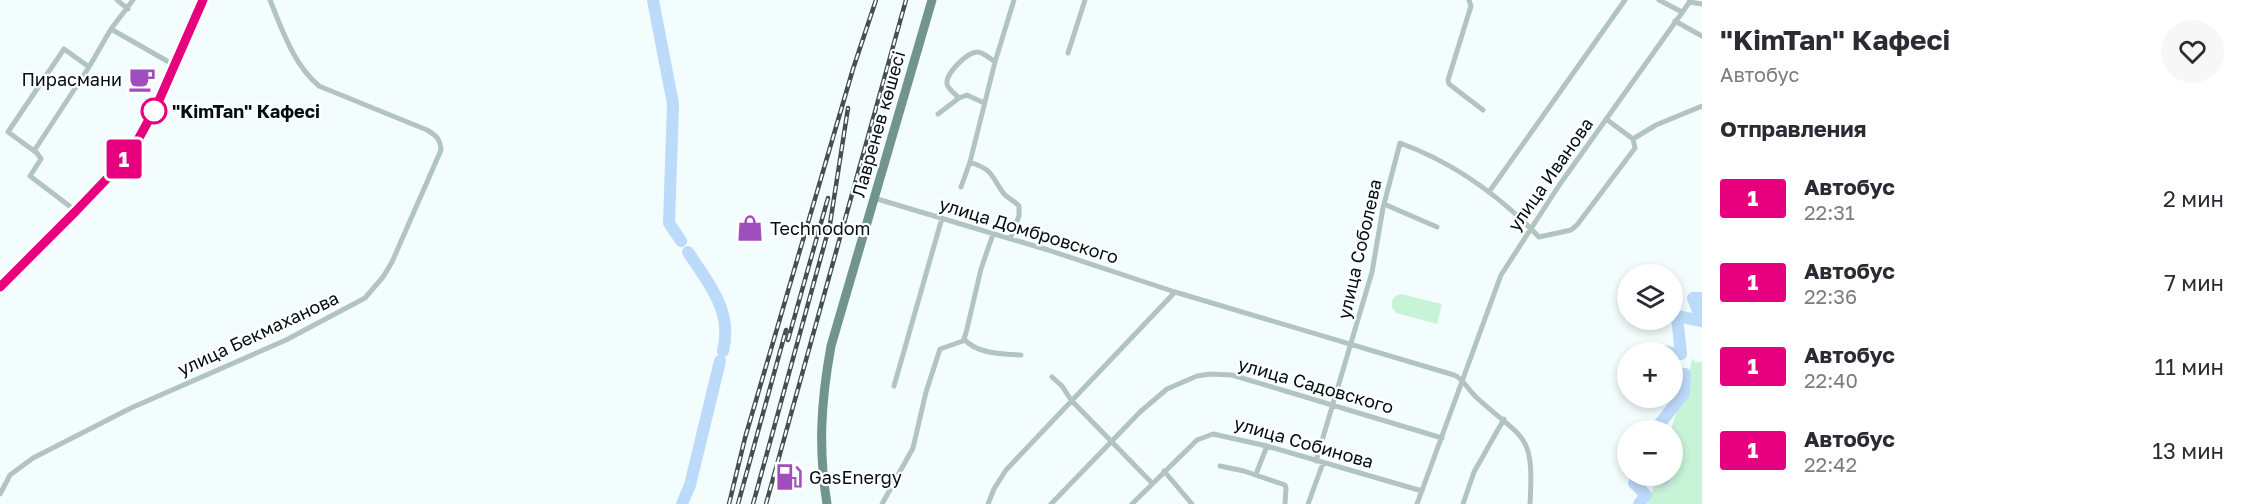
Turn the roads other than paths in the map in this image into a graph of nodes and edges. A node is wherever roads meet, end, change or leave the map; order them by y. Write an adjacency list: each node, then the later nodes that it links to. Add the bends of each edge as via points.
1 (117, 0): 13 (street)
2 (133, 0): 13 (street)
3 (203, 0): 20 (main road)
4 (270, 0): 62 (street, улица Бекмаханова, via 307,76 319,86 427,130 440,141 441,150 383,277 365,298 286,340 131,408 33,458 10,475)
5 (932, 0): 33 (main road, Лавренев көшесі)
6 (1014, 0): 19 (street)
7 (1085, 0): 18 (street)
8 (1469, 0): 25 (street, via 1471,6 1448,80)
9 (1626, 0): 32 (street)
10 (1659, 0): 14 (street)
11 (1690, 1): 12 (street); 14 (street, улица Иванова)
12 (1702, 4)
13 (128, 9): 16 (street)
14 (1682, 12): 15 (street, улица Иванова)
15 (1675, 21): 17 (street); 27 (street, улица Иванова)
16 (111, 29): 20 (street); 21 (street)
17 (1702, 36)
18 (1068, 53)
19 (995, 62): 22 (street, via 980,52 965,57 948,76 949,88); 23 (street)
20 (174, 65): 35 (main road, via 134,147)
21 (89, 67): 29 (street); 29 (street, via 64,49 14,122 8,132)
22 (959, 98): 23 (street, via 967,95); 26 (street)
23 (984, 103): 30 (street)
24 (1702, 106): 28 (street)
25 (1483, 110)
26 (938, 114)
27 (1606, 119): 28 (street); 38 (street, улица Иванова)
28 (1633, 139): 38 (street, via 1635,148 1571,230 1539,237)
29 (34, 151): 35 (street, via 41,159 30,176)
30 (970, 162): 31 (street); 40 (street, via 985,167 1006,196 1019,206)
31 (961, 187)
32 (1489, 192): 34 (street, улица Соболева, via 1443,161 1400,143); 38 (street, улица Соболева)
33 (874, 198): 36 (street, улица Домбровского); 63 (main road, Лавренев көшесі, via 831,346 825,380 820,429)
34 (1384, 204): 37 (street); 44 (street, улица Соболева, via 1377,254)
35 (76, 211): 41 (main road)
36 (942, 218): 39 (street, улица Домбровского); 48 (street)
37 (1437, 227)
38 (1530, 228): 47 (street, улица Иванова, via 1501,275)
39 (993, 234): 40 (street, улица Домбровского); 43 (street)
40 (1010, 239): 42 (street, улица Домбровского)
41 (0, 287)
42 (1175, 292): 44 (street, улица Домбровского); 49 (street)
43 (964, 339): 45 (street, via 969,345 996,354); 64 (street, via 940,349 913,448)
44 (1352, 344): 47 (street, улица Домбровского, via 1429,366); 50 (street, улица Соболева)
45 (1021, 355)
46 (1052, 377): 49 (street)
47 (1463, 381): 51 (street, via 1475,397); 52 (street, улица Иванова)
48 (894, 386)
49 (1071, 400): 53 (street); 65 (street, via 1006,470)
50 (1333, 404): 52 (street, улица Садовского); 53 (street, улица Садовского, via 1232,375 1197,376 1167,389); 55 (street, улица Соболева)
51 (1504, 419): 72 (street, via 1474,472); 73 (street, via 1525,441 1530,454)
52 (1442, 438): 61 (street, улица Иванова)
53 (1111, 441): 60 (street); 66 (street, улица Садовского)
54 (1267, 446): 55 (street, улица Собинова); 58 (street, улица Собинова, via 1208,435 1197,440); 59 (street)
55 (1316, 460): 56 (street, улица Собинова)
56 (1323, 463): 61 (street, улица Собинова); 70 (street)
57 (1220, 466): 59 (street)
58 (1164, 471): 60 (street, улица Собинова); 68 (street)
59 (1256, 474): 69 (street, via 1285,485)
60 (1152, 483): 67 (street, улица Собинова)
61 (1422, 491): 71 (street, улица Иванова)
62 (0, 494)
63 (827, 504)
64 (882, 504)
65 (988, 504)
66 (1051, 504)
67 (1132, 504)
68 (1192, 504)
69 (1285, 504)
70 (1308, 504)
71 (1417, 504)
72 (1463, 504)
73 (1530, 504)

